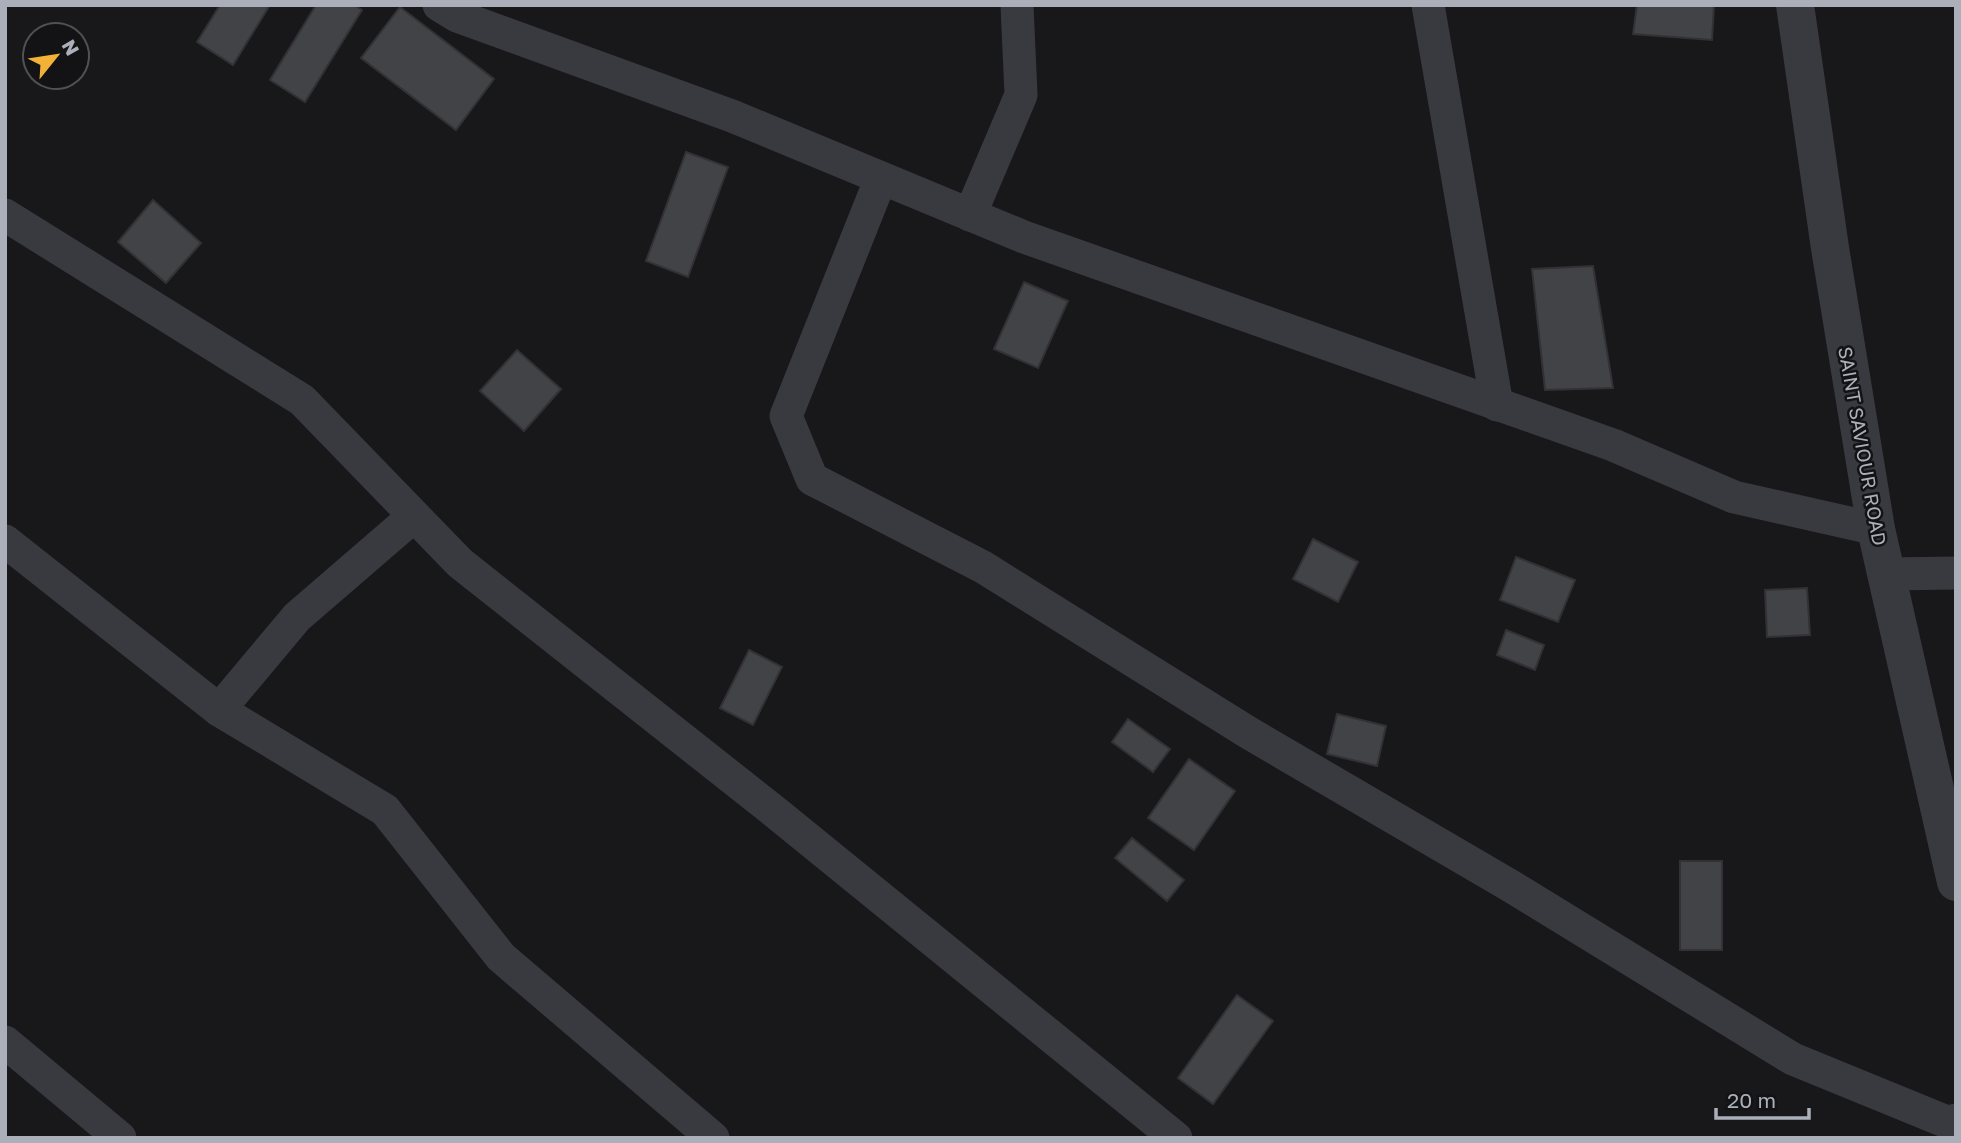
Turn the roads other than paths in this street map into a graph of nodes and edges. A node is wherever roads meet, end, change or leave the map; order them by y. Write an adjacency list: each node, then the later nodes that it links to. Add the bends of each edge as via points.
1 (439, 5): 5 (street, via 457,16 732,116)
2 (1017, 5): 7 (street, via 1021,95)
3 (1428, 5): 8 (street)
4 (1795, 5): 10 (street, SAINT SAVIOUR ROAD)
5 (881, 178): 7 (street); 17 (street, via 786,416 812,480 984,567 1249,733 1793,1059 1947,1122)
6 (5, 215): 9 (street, via 302,400)
7 (970, 215): 8 (street)
8 (1497, 405): 10 (street, via 1613,445 1734,497)
9 (414, 516): 14 (street, via 296,617); 20 (street, via 460,562)
10 (1876, 529): 13 (street, SAINT SAVIOUR ROAD)
11 (5, 541): 14 (street)
12 (1956, 573): 13 (street)
13 (1886, 574): 15 (street, SAINT SAVIOUR ROAD)
14 (219, 710): 19 (street, via 385,810 501,957)
15 (1956, 881)
16 (5, 1042): 18 (street)
17 (1956, 1120)
18 (120, 1138)
19 (712, 1138)
20 (1176, 1138)

